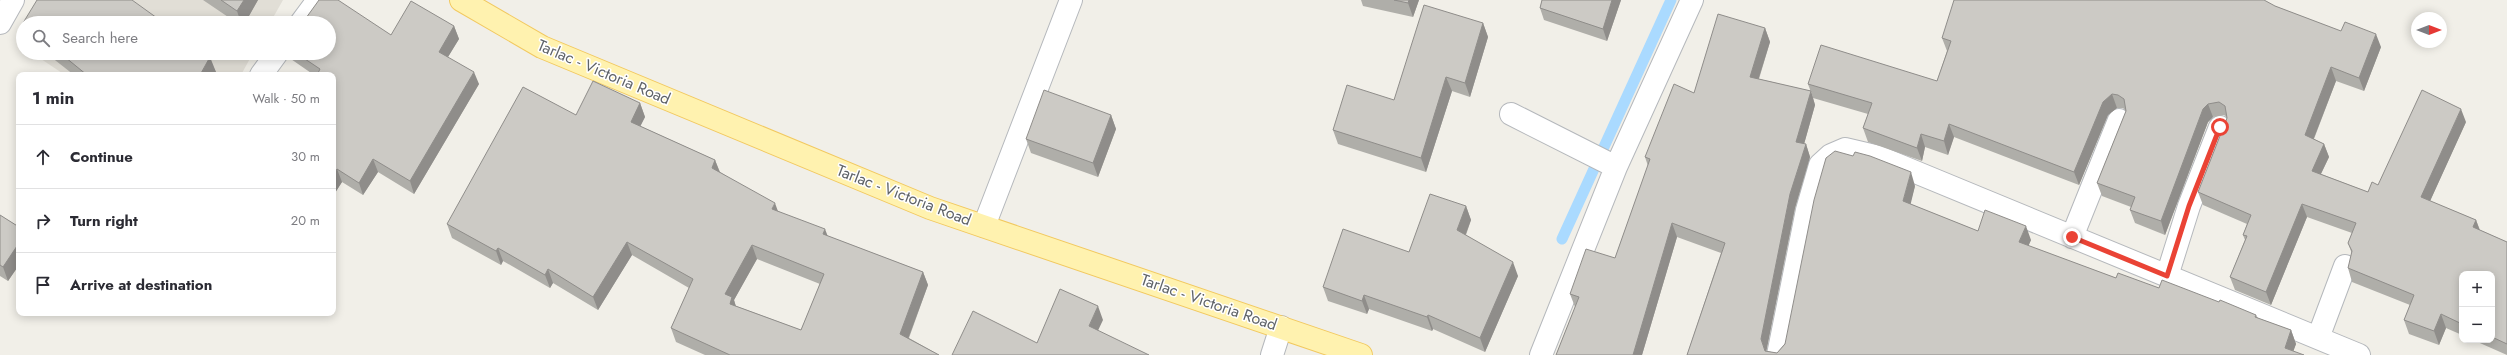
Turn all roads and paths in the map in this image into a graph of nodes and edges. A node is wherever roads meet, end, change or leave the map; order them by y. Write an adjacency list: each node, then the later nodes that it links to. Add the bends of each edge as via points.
1 (13, 0): 7 (street)
2 (318, 0): 6 (street)
3 (461, 0): 14 (main road, Tarlac - Victoria Road, via 542,47 930,208)
4 (1071, 0): 14 (street)
5 (1692, 0): 13 (street)
6 (306, 16)
7 (0, 23)
8 (273, 60): 9 (street)
9 (263, 72)
10 (1511, 114): 13 (street)
11 (2119, 120): 15 (street)
12 (2220, 127): 17 (street, via 2189,206)
13 (1616, 167): 22 (street)
14 (984, 226): 18 (main road, Tarlac - Victoria Road)
15 (2072, 237): 17 (street); 23 (street, via 1880,157 1845,149 1838,151 1820,165 1815,181)
16 (2345, 266): 19 (street)
17 (2167, 276): 19 (street)
18 (1281, 327): 20 (street); 21 (main road, Tarlac - Victoria Road)
19 (2318, 338): 24 (street)
20 (1272, 355)
21 (1361, 355)
22 (1541, 355)
23 (1778, 355)
24 (2359, 355)

